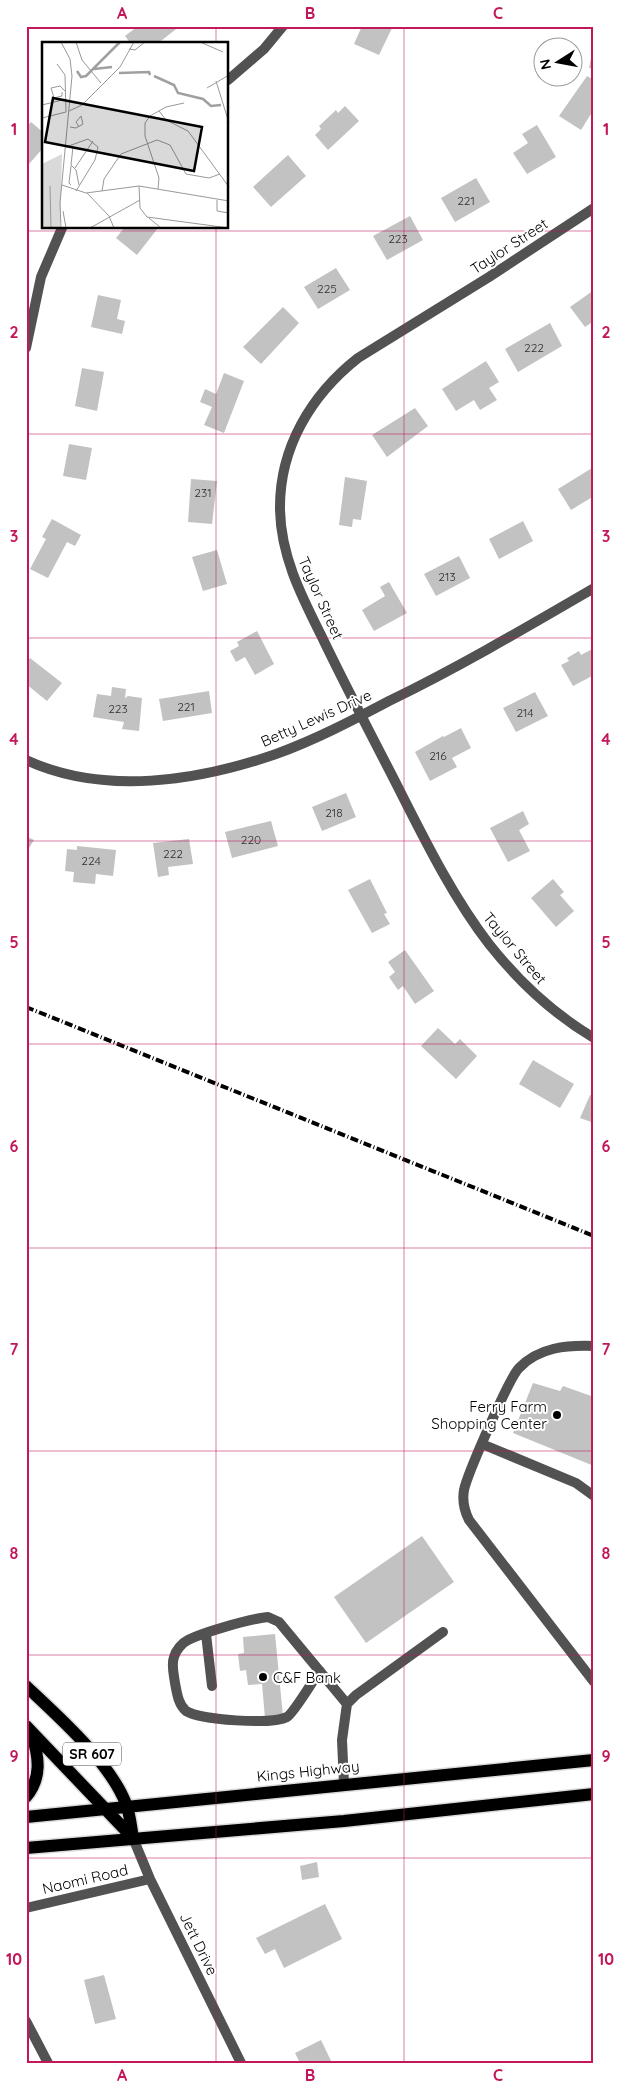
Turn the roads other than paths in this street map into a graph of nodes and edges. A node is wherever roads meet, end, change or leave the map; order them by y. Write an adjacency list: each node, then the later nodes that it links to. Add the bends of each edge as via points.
1 (283, 26): 2 (street, via 264,49)
2 (229, 79)
3 (594, 208): 7 (street, Taylor Street, via 358,358 323,390 297,430 282,482 281,529 286,556 294,581)
4 (62, 229): 5 (street, via 41,278)
5 (26, 348)
6 (594, 588): 7 (street, Betty Lewis Drive)
7 (361, 715): 8 (street, Betty Lewis Drive, via 278,753 238,766 171,778 95,780 49,771); 9 (street, Taylor Street, via 457,898 488,943 538,999)
8 (26, 760)
9 (594, 1038)
10 (594, 1346): 11 (street, via 564,1346 546,1351 517,1369)
11 (482, 1444): 12 (street, via 576,1483); 16 (street, via 464,1487 464,1511)
12 (594, 1496)
13 (443, 1632): 19 (street)
14 (206, 1634): 15 (street, via 254,1619 274,1619); 15 (street, via 188,1640 174,1657 179,1703 193,1714 254,1722 279,1720 294,1712); 18 (street)
15 (320, 1670): 19 (street)
16 (594, 1682)
17 (26, 1686): 25 (main road, SR 607, via 104,1767)
18 (212, 1686)
19 (347, 1704): 22 (street, via 342,1740)
20 (28, 1728): 24 (main road, via 38,1753 38,1763 34,1784); 26 (main road, SR 607)
21 (594, 1760): 22 (main road, Kings Highway)
22 (344, 1784): 25 (main road, Kings Highway)
23 (594, 1794): 28 (main road, via 344,1821)
24 (26, 1797)
25 (127, 1806): 26 (main road, Kings Highway); 28 (main road, SR 607)
26 (104, 1810): 27 (main road, Kings Highway); 28 (main road, SR 607)
27 (26, 1817)
28 (133, 1838): 29 (main road); 30 (street, Jett Drive / SR 607)
29 (26, 1848)
30 (150, 1879): 31 (street, Naomi Road); 34 (street, Jett Drive)
31 (26, 1908)
32 (26, 2021): 33 (street)
33 (48, 2063)
34 (241, 2063)

